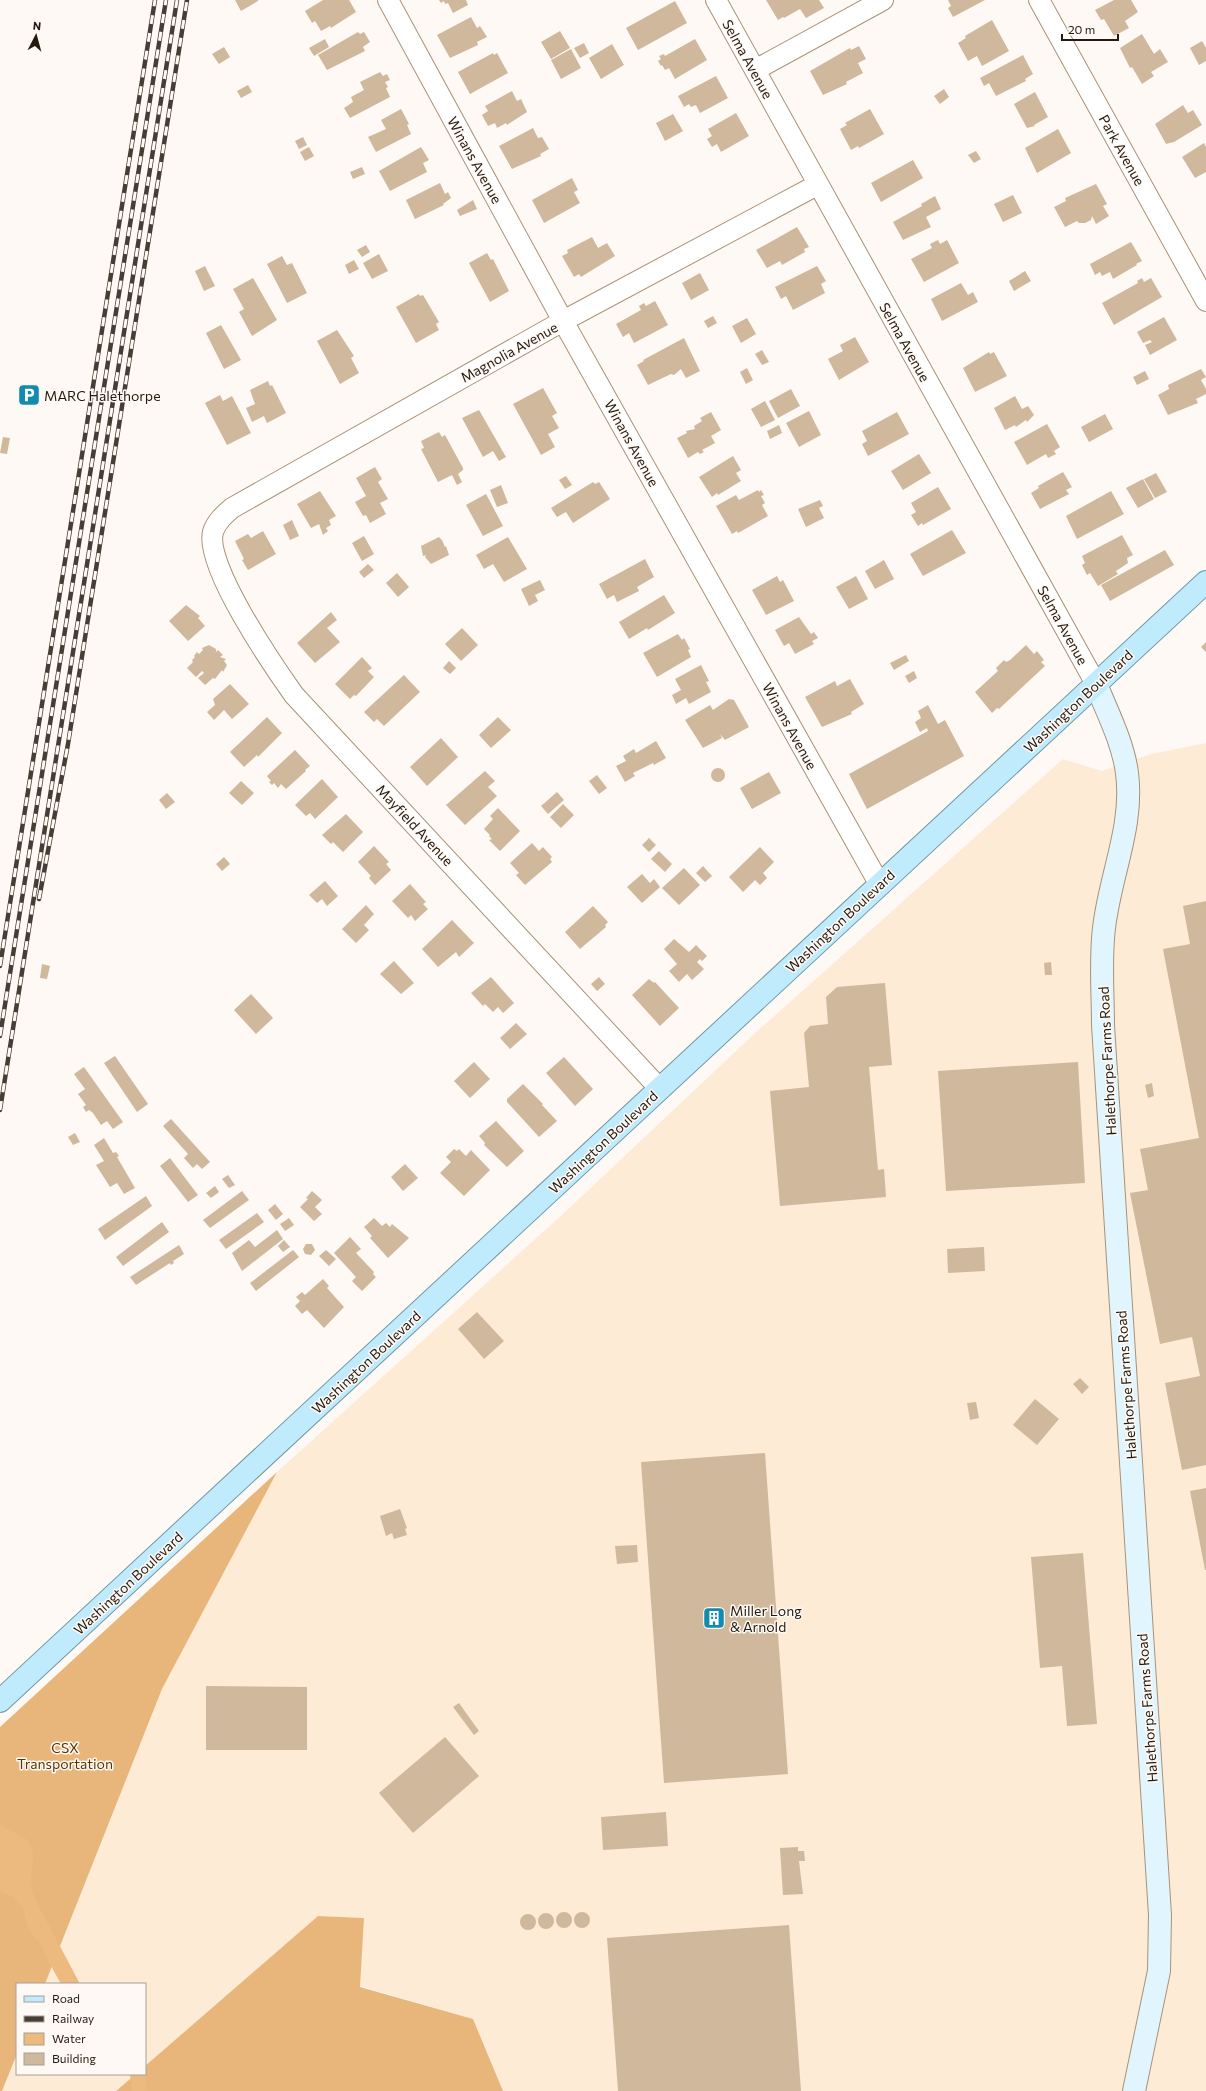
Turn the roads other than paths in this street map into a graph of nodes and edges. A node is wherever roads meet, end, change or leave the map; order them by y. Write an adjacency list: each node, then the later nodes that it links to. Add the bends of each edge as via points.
1 (388, 0): 8 (street, Winans Avenue)
2 (716, 0): 5 (street, Selma Avenue)
3 (883, 0): 5 (street)
4 (1039, 0): 7 (street, Park Avenue)
5 (755, 70): 6 (street, Selma Avenue)
6 (817, 185): 8 (street, Magnolia Avenue); 11 (street, Selma Avenue)
7 (1206, 301)
8 (564, 322): 9 (street, Magnolia Avenue, via 232,508 219,520); 12 (street, Winans Avenue)
9 (213, 533): 13 (street, Mayfield Avenue, via 215,552 239,608 294,695)
10 (1206, 582): 11 (main road, Washington Boulevard)
11 (1096, 684): 12 (main road, Washington Boulevard); 15 (street, Halethorpe Farms Road, via 1119,743 1127,771 1129,798 1127,825 1104,929 1103,1025 1160,1915 1159,1971)
12 (880, 885): 13 (main road, Washington Boulevard)
13 (660, 1089): 14 (main road, Washington Boulevard)
14 (0, 1701)
15 (1134, 2091)

